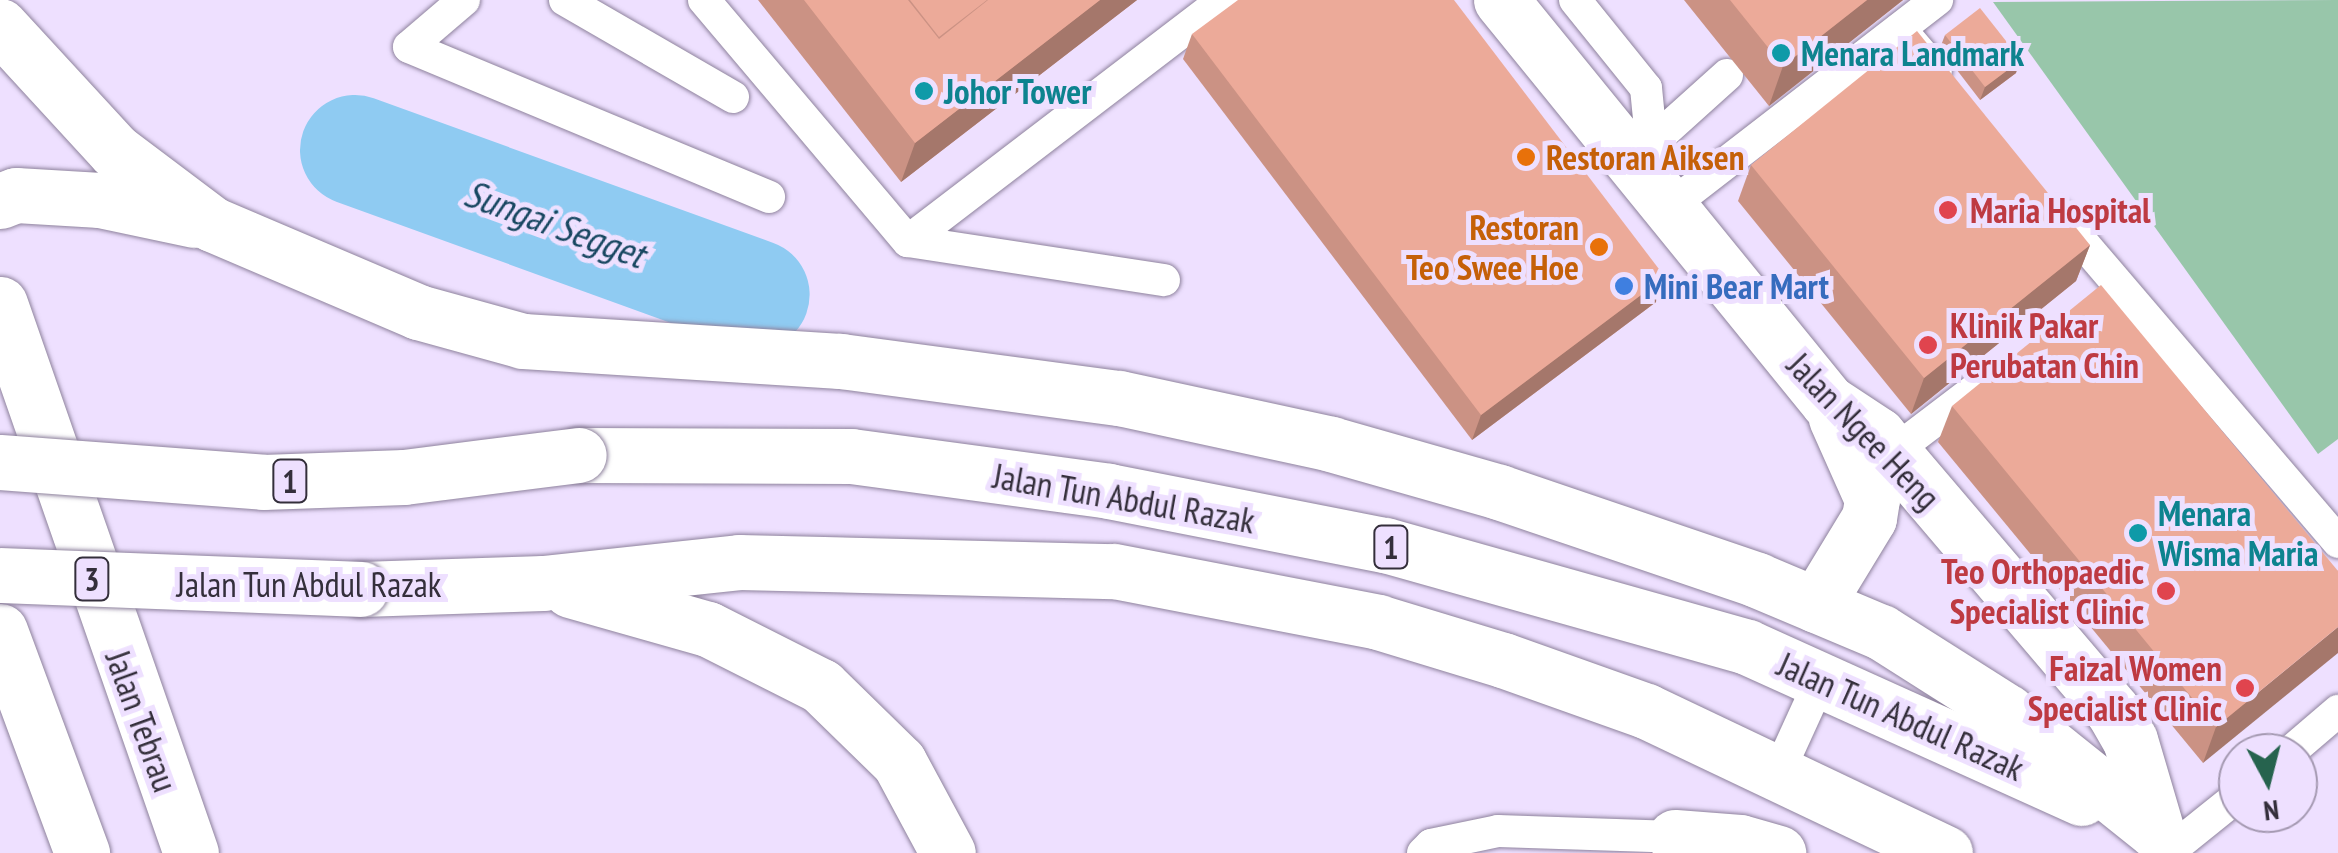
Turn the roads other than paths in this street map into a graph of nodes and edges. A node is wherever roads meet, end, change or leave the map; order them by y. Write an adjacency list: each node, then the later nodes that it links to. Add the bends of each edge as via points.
1 (464, 0): 15 (lane, via 409,47)
2 (564, 0): 11 (lane)
3 (704, 0): 18 (lane)
4 (1223, 0): 18 (lane)
5 (1502, 0): 13 (main road, Jalan Ngee Heng)
6 (1575, 0): 13 (lane, via 1646,88)
7 (1937, 0): 9 (lane)
8 (0, 26): 17 (main road, via 115,151)
9 (1900, 29): 12 (lane); 13 (lane)
10 (1728, 74): 13 (lane)
11 (732, 97)
12 (1964, 103)
13 (1653, 172): 24 (main road, Jalan Ngee Heng)
14 (2040, 192): 20 (lane)
15 (769, 198)
16 (0, 201): 17 (main road, via 16,195 100,200)
17 (212, 224): 30 (main road, via 418,312 523,341 840,361 1119,398 1331,444 1656,544)
18 (908, 241): 19 (lane)
19 (1164, 280)
20 (2116, 282): 22 (lane); 27 (lane)
21 (0, 304): 40 (main road, Jalan Tebrau / 3)
22 (2086, 304)
23 (2011, 362): 25 (lane)
24 (1828, 402): 25 (main road, Jalan Ngee Heng); 30 (main road, via 1872,499 1869,518)
25 (1892, 453): 37 (main road, Jalan Ngee Heng, via 2112,712)
26 (0, 462): 32 (main road, Jalan Tun Abdul Razak / 1, bridge, via 264,482 404,477 580,454 851,456 1108,490 1385,545 1747,647)
27 (2338, 542)
28 (0, 575): 29 (main road, Jalan Tun Abdul Razak / 1, bridge, via 360,589)
29 (543, 583): 35 (main road, Jalan Tun Abdul Razak / 1, via 739,562 1114,571 1378,622 1485,654 1646,711); 41 (main road, via 708,630 822,686 899,762)
30 (1816, 605): 37 (main road, via 1881,632 2007,712)
31 (0, 631): 39 (main road)
32 (1822, 679): 35 (lane); 37 (main road, Jalan Tun Abdul Razak / 1)
33 (2338, 712): 34 (lane)
34 (2312, 733)
35 (1779, 771): 44 (main road, Jalan Tun Abdul Razak / 1)
36 (2218, 811): 37 (lane)
37 (2174, 843)
38 (1675, 845): 42 (lane, via 1498,831 1431,845); 43 (main road, via 1740,842)
39 (82, 853)
40 (191, 853)
41 (948, 853)
42 (1422, 853)
43 (1778, 853)
44 (1945, 853)

